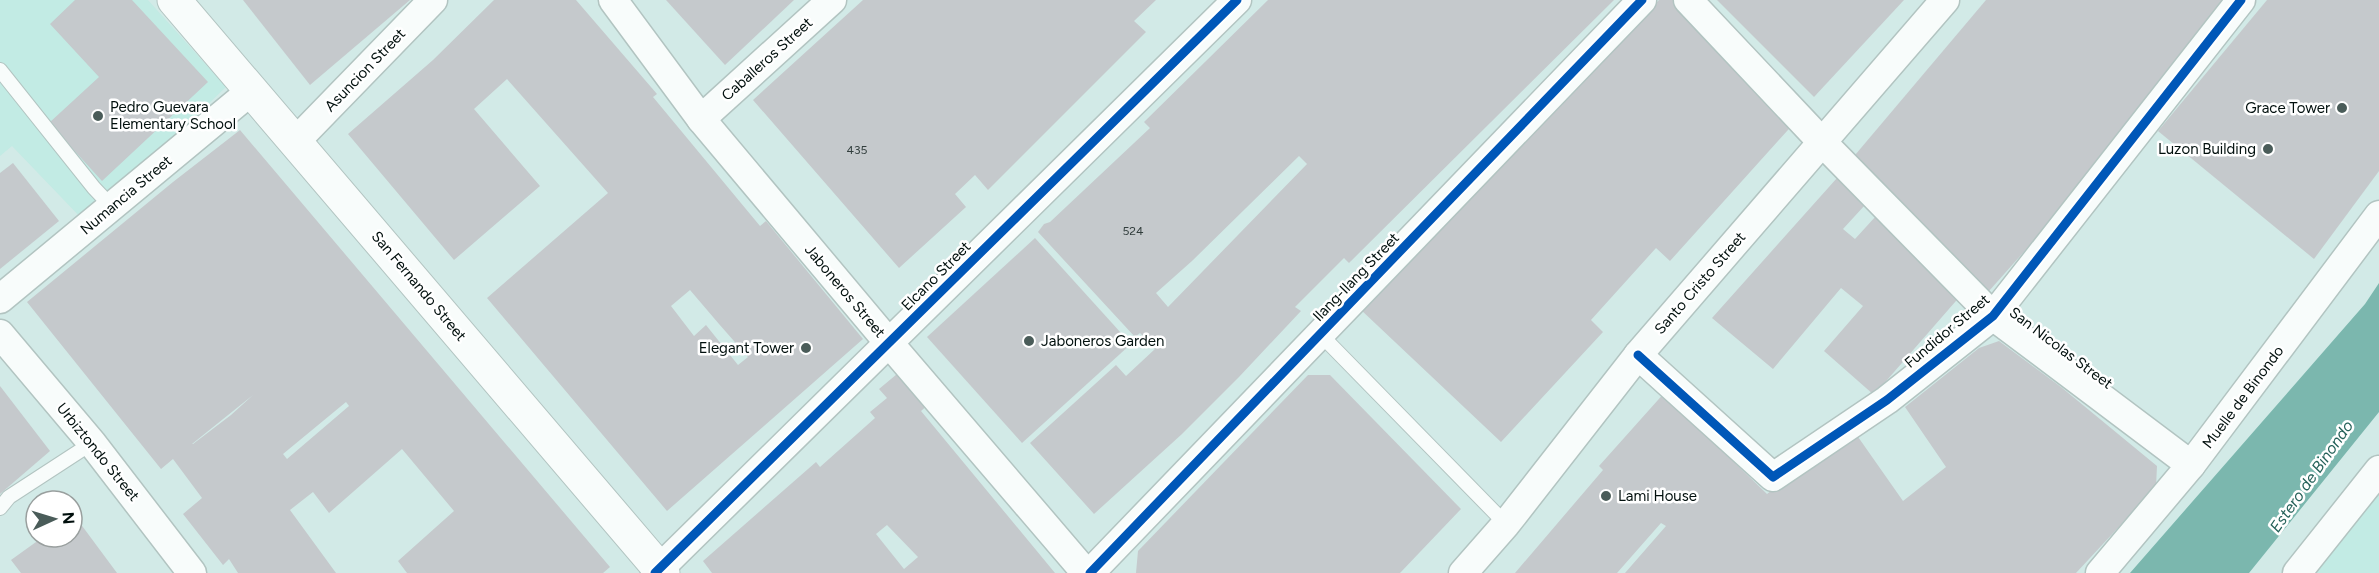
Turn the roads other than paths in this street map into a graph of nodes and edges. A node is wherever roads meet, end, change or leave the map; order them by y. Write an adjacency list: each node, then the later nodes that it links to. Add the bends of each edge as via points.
1 (433, 0): 13 (street, Asuncion Street)
2 (613, 0): 12 (street, Jaboneros Street)
3 (832, 0): 12 (street, Caballeros Street)
4 (1237, 0): 21 (street, Elcano Street)
5 (1642, 0): 20 (street, Ilang-Ilang Street)
6 (1689, 0): 14 (street, San Nicolas Street)
7 (1945, 0): 14 (street, Santo Cristo Street)
8 (2241, 0): 18 (street, Fundidor Street)
9 (183, 3): 11 (street, San Fernando Street)
10 (0, 70): 15 (lane)
11 (251, 91): 13 (street, San Fernando Street); 15 (street, Numancia Street)
12 (701, 119): 21 (street, Jaboneros Street)
13 (296, 141): 28 (street, San Fernando Street)
14 (1822, 142): 18 (street, San Nicolas Street); 22 (street, Santo Cristo Street)
15 (111, 207): 17 (street, Numancia Street)
16 (2379, 215): 24 (street, Muelle de Binondo)
17 (0, 299)
18 (1994, 316): 22 (street, Fundidor Street, via 1887,400 1773,477); 24 (street, San Nicolas Street)
19 (0, 334): 23 (street, Urbiztondo Street)
20 (1321, 335): 27 (lane); 30 (street, Ilang-Ilang Street)
21 (889, 343): 28 (street, Elcano Street); 30 (street, Jaboneros Street)
22 (1638, 355): 27 (street, Santo Cristo Street)
23 (92, 443): 26 (lane, via 9,497); 29 (street, Urbiztondo Street)
24 (2191, 465): 32 (street, Muelle de Binondo)
25 (2379, 470): 33 (street)
26 (0, 508)
27 (1506, 524): 31 (street, Santo Cristo Street)
28 (659, 571)
29 (192, 573)
30 (1088, 573)
31 (1463, 573)
32 (2100, 573)
33 (2297, 573)

